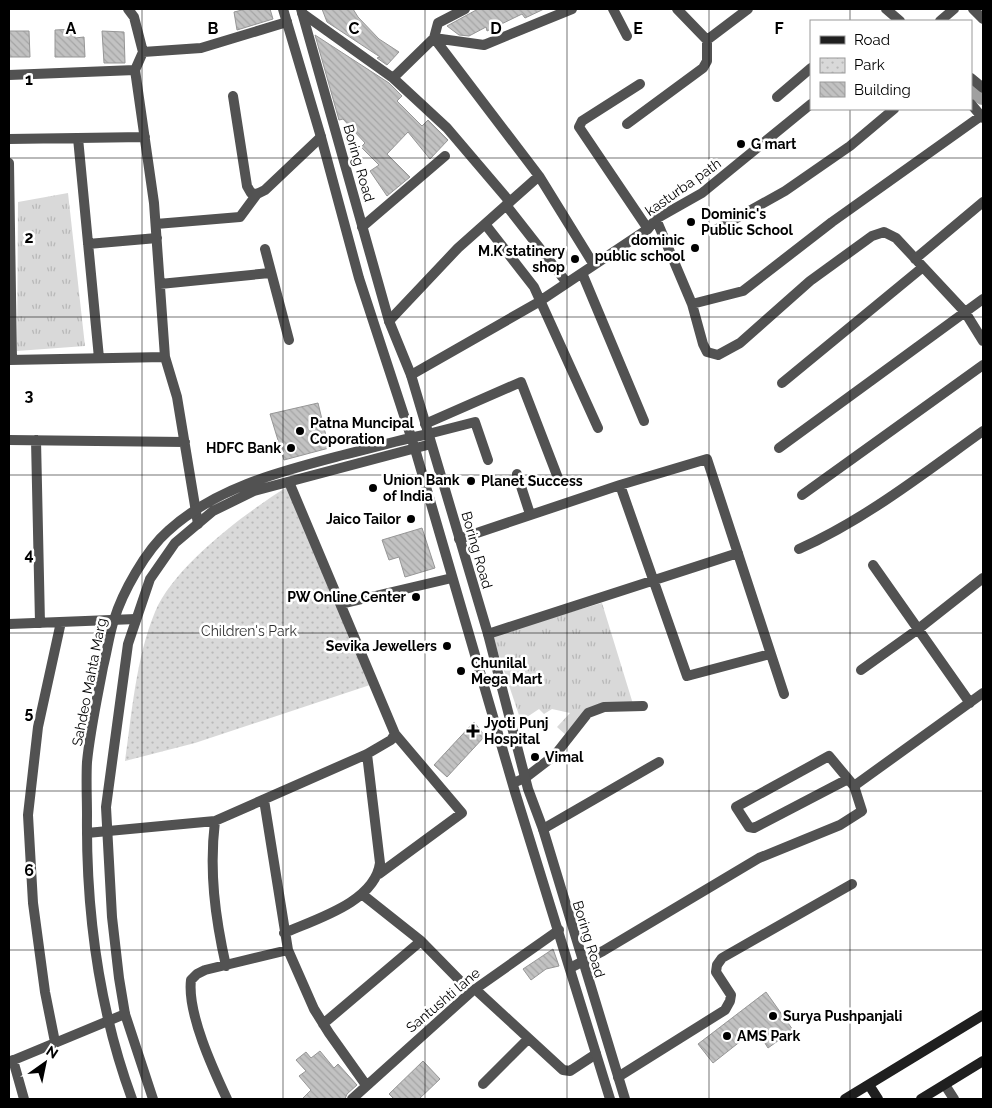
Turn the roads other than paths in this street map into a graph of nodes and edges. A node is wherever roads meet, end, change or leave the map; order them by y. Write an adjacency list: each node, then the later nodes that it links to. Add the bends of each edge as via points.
1 (128, 9): 19 (street, via 134,17)
2 (283, 9): 15 (street)
3 (465, 9): 17 (street, via 438,23)
4 (572, 9): 17 (street, via 484,45)
5 (613, 9): 16 (street)
6 (677, 9): 18 (street)
7 (748, 9): 18 (street)
8 (886, 9): 13 (street)
9 (954, 9): 14 (street)
10 (973, 9): 12 (street)
11 (301, 11): 23 (street); 47 (street, Boring Road)
12 (983, 19)
13 (899, 20)
14 (941, 20)
15 (287, 22): 19 (street, via 201,48); 36 (street)
16 (626, 36)
17 (434, 38): 23 (street); 40 (street)
18 (708, 40): 33 (street, via 707,61 703,68)
19 (143, 52): 21 (street)
20 (810, 69): 28 (street)
21 (135, 70): 22 (street); 34 (street)
22 (9, 75)
23 (394, 78): 43 (street, via 447,128)
24 (972, 79): 26 (street)
25 (640, 84): 48 (street, via 582,121 579,127)
26 (983, 88)
27 (233, 96): 41 (street, via 248,190)
28 (777, 97)
29 (810, 105): 44 (street, kasturba path, via 702,193)
30 (972, 105): 32 (street)
31 (893, 110): 49 (street, via 834,158 785,191)
32 (982, 117): 63 (street, via 832,222 744,291)
33 (627, 124)
34 (144, 137): 35 (street); 45 (street)
35 (78, 138): 37 (street); 51 (street)
36 (321, 138): 41 (street, via 266,190); 78 (street, via 359,278)
37 (9, 139)
38 (445, 156): 47 (street)
39 (9, 162): 53 (street)
40 (539, 176): 43 (street); 55 (street)
41 (257, 194): 45 (street, via 240,217)
42 (983, 202): 54 (street)
43 (508, 204): 46 (street); 59 (street)
44 (656, 219): 48 (street, kasturba path); 63 (street)
45 (156, 224): 50 (street)
46 (485, 224): 62 (street, via 530,281); 65 (street)
47 (362, 227): 65 (street, Boring Road)
48 (648, 229): 55 (street, kasturba path)
49 (717, 229)
50 (157, 238): 51 (street); 60 (street)
51 (88, 244): 69 (street)
52 (265, 250): 57 (street)
53 (10, 251): 70 (street)
54 (915, 259): 56 (street); 63 (street, via 896,238 879,232 810,281 740,343 718,355 704,350)
55 (594, 265): 58 (street, kasturba path)
56 (923, 267): 64 (street); 73 (street)
57 (270, 273): 60 (street); 66 (street)
58 (582, 273): 59 (street, kasturba path); 74 (street)
59 (567, 283): 62 (street, kasturba path)
60 (160, 284): 68 (street)
61 (983, 299): 64 (street)
62 (540, 300): 72 (street, kasturba path); 75 (street)
63 (692, 304)
64 (965, 312): 67 (street); 82 (street)
65 (389, 321): 72 (street, Boring Road)
66 (289, 340)
67 (983, 341)
68 (165, 357): 69 (street); 81 (street, via 177,397)
69 (99, 358): 70 (street)
70 (11, 360)
71 (983, 365): 89 (street)
72 (411, 375): 77 (street, Boring Road)
73 (782, 383)
74 (644, 421)
75 (598, 428)
76 (983, 430): 94 (street, via 867,513 832,535)
77 (428, 434): 78 (street, Sahdeo Mahta Marg); 83 (street); 84 (street, via 475,422); 86 (street, via 521,382); 93 (street, Boring Road)
78 (410, 438): 83 (street); 90 (street, Sahdeo Mahta Marg, via 278,472)
79 (9, 440): 80 (street)
80 (36, 440): 81 (street); 104 (street)
81 (185, 442): 90 (street)
82 (779, 448)
83 (414, 449): 87 (street); 97 (street)
84 (488, 460)
85 (517, 474): 91 (street)
86 (558, 478)
87 (289, 482): 92 (street, via 254,491 213,511); 100 (street)
88 (620, 485): 91 (street); 95 (street, via 707,459); 99 (street)
89 (802, 495)
90 (196, 509): 92 (street); 102 (street, Sahdeo Mahta Marg, via 166,532 146,558)
91 (530, 514): 93 (street)
92 (198, 524): 101 (street, via 176,543 150,579)
93 (459, 539): 107 (street, Boring Road)
94 (799, 550)
95 (738, 554): 99 (street); 108 (street)
96 (873, 565): 106 (street)
97 (452, 578): 100 (street); 119 (street)
98 (983, 578): 106 (street)
99 (654, 582): 107 (street); 108 (street, via 687,676)
100 (341, 604): 114 (street)
101 (136, 619): 102 (street); 123 (street, via 128,644 106,807)
102 (114, 620): 103 (street); 124 (street, Sahdeo Mahta Marg, via 96,701 87,763)
103 (61, 622): 104 (street); 141 (street, via 38,727 28,815 33,903)
104 (40, 623): 105 (street)
105 (9, 624)
106 (917, 630): 109 (street); 112 (street)
107 (488, 634): 117 (street, Boring Road)
108 (770, 654): 111 (street)
109 (861, 670)
110 (983, 693): 112 (street)
111 (784, 694)
112 (970, 703): 118 (street)
113 (643, 706): 117 (street, via 604,707 588,713 560,749)
114 (395, 734): 115 (street, via 391,740); 125 (street, via 462,813)
115 (367, 754): 120 (street); 125 (street)
116 (659, 762): 122 (street)
117 (525, 778): 119 (street); 122 (street, Boring Road)
118 (851, 782): 118 (street, via 829,756 736,806 749,827 757,828); 132 (street, via 862,811 840,825 759,858)
119 (513, 783): 128 (street)
120 (264, 800): 121 (street); 129 (street)
121 (215, 821): 123 (street); 133 (street, via 211,873)
122 (543, 829): 132 (street, Boring Road)
123 (107, 832): 124 (street); 136 (street, via 112,917)
124 (87, 833): 138 (street, Sahdeo Mahta Marg, via 89,893)
125 (379, 874): 127 (street)
126 (852, 884): 145 (street, via 722,958 716,972 731,994 725,1010)
127 (362, 895): 129 (street); 130 (street)
128 (559, 930): 134 (street); 135 (street, Santushti lane)
129 (284, 933): 131 (street)
130 (421, 941): 135 (street); 139 (street)
131 (288, 950): 133 (street); 139 (street, via 304,989)
132 (581, 961): 134 (street); 145 (street, Boring Road)
133 (226, 966): 153 (street, via 196,974 190,989 206,1051)
134 (570, 968): 142 (street)
135 (473, 991): 140 (street); 147 (street, Santushti lane)
136 (126, 1014): 138 (street); 152 (street)
137 (983, 1015): 148 (main road)
138 (108, 1020): 141 (street); 151 (street, Sahdeo Mahta Marg)
139 (324, 1024): 147 (street)
140 (528, 1039): 142 (street, via 563,1070 570,1071); 146 (street)
141 (55, 1042): 143 (street)
142 (596, 1054): 155 (street)
143 (11, 1061): 150 (street)
144 (983, 1061): 149 (main road)
145 (618, 1077): 156 (street, Boring Road)
146 (483, 1084)
147 (366, 1085): 154 (street, Santushti lane)
148 (868, 1085): 157 (main road); 158 (main road)
149 (945, 1085): 159 (main road); 160 (street)
150 (24, 1099)
151 (132, 1099)
152 (153, 1099)
153 (227, 1099)
154 (352, 1099)
155 (610, 1099)
156 (625, 1099)
157 (845, 1099)
158 (878, 1099)
159 (922, 1099)
160 (954, 1099)

